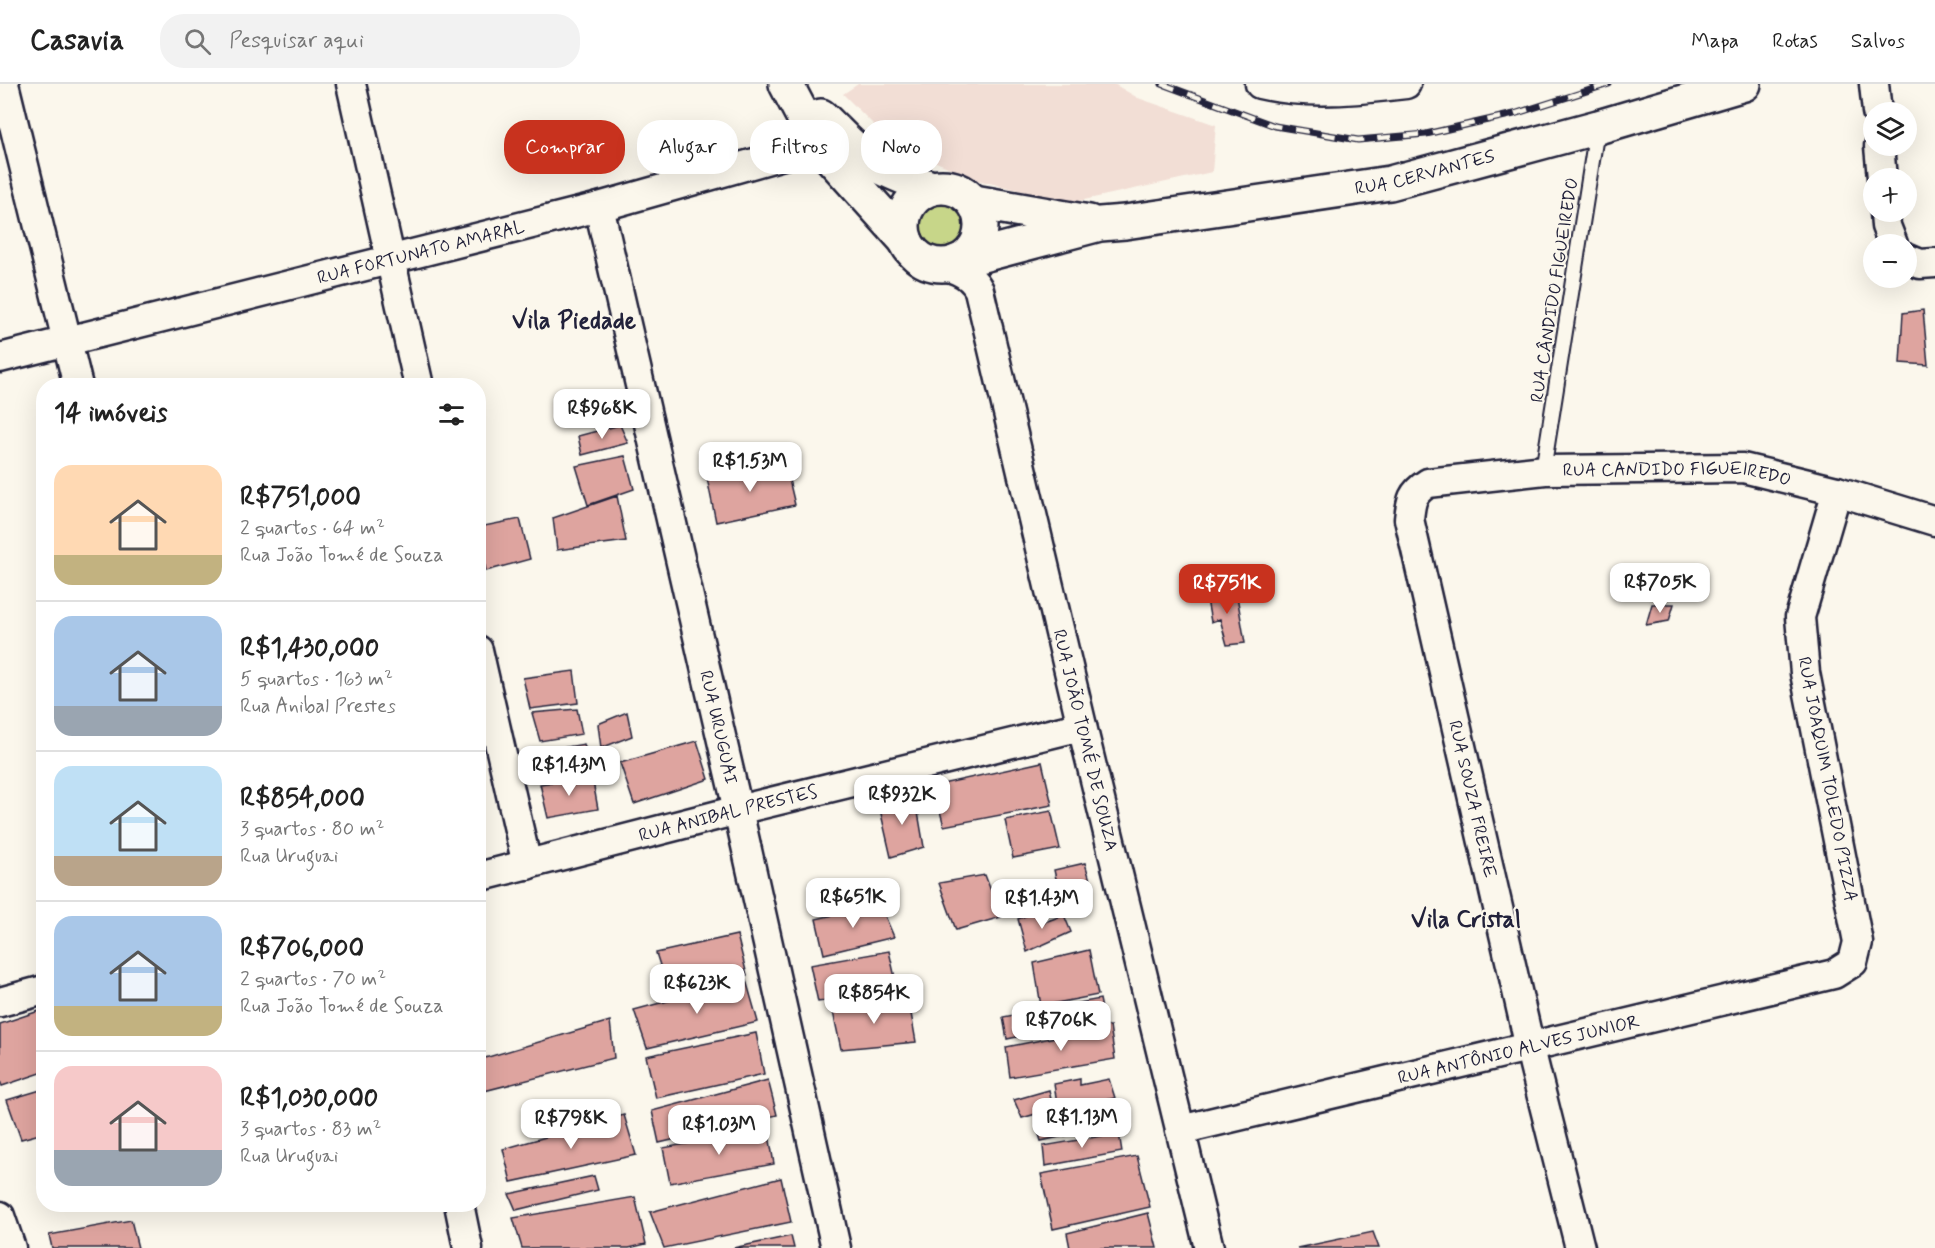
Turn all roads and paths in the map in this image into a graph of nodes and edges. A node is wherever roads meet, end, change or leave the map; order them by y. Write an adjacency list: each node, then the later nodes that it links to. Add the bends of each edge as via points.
1 (4, 84): 24 (street)
2 (351, 84): 20 (street)
3 (788, 84): 10 (street)
4 (1260, 84): 8 (street, via 1282,89)
5 (1406, 84): 8 (street)
6 (1744, 84): 11 (street, RUA CERVANTES)
7 (1874, 84): 9 (street)
8 (1365, 86)
9 (1875, 102)
10 (814, 120)
11 (1598, 127): 18 (street, RUA CERVANTES, via 1390,183); 28 (lane, RUA CÂNDIDO FIGUEIREDO)
12 (849, 144): 15 (street, via 870,161)
13 (750, 164): 17 (street, RUA FORTUNATO AMARAL)
14 (849, 166): 19 (street)
15 (931, 188): 16 (street, via 954,188); 19 (street, via 907,209 903,220)
16 (974, 202): 18 (street, RUA CERVANTES); 21 (street, via 982,224 975,247 966,256)
17 (599, 207): 20 (street, RUA FORTUNATO AMARAL); 34 (street, RUA URUGUAI)
18 (1100, 224): 21 (street, RUA CERVANTES)
19 (906, 241): 21 (street, via 920,258)
20 (391, 261): 24 (street, RUA FORTUNATO AMARAL); 27 (street)
21 (943, 263): 33 (street, RUA JOÃO TOMÉ DE SOUZA, via 970,276 979,290)
22 (1917, 263): 23 (street)
23 (1935, 263)
24 (67, 340): 25 (street, RUA FORTUNATO AMARAL); 26 (street)
25 (0, 358)
26 (76, 378)
27 (417, 378)
28 (1545, 458)
29 (1416, 490): 30 (street, RUA CANDIDO FIGUEIREDO, via 1428,483 1545,470 1743,468); 40 (street, RUA SOUZA FREIRE, via 1409,519)
30 (1837, 491): 31 (street, RUA CANDIDO FIGUEIREDO); 37 (street, RUA JOAQUIM TOLEDO PIZZA, via 1800,616 1805,673 1858,942)
31 (1935, 520)
32 (486, 686): 35 (street)
33 (1082, 726): 34 (street, RUA ANIBAL PRESTES); 41 (street, RUA JOÃO TOMÉ DE SOUZA)
34 (738, 810): 35 (street, RUA ANIBAL PRESTES); 46 (street, RUA URUGUAI)
35 (526, 865): 36 (street, RUA ANIBAL PRESTES)
36 (486, 876)
37 (1853, 962): 40 (street, RUA ANTÔNIO ALVES JUNIOR, via 1834,974)
38 (36, 992): 39 (street)
39 (0, 1002)
40 (1530, 1046): 41 (street, RUA ANTÔNIO ALVES JUNIOR); 48 (street, RUA SOUZA FREIRE)
41 (1180, 1130): 47 (street, RUA JOÃO TOMÉ DE SOUZA)
42 (461, 1212): 45 (street)
43 (0, 1216): 44 (street)
44 (11, 1248)
45 (468, 1248)
46 (836, 1248)
47 (1209, 1248)
48 (1580, 1248)

